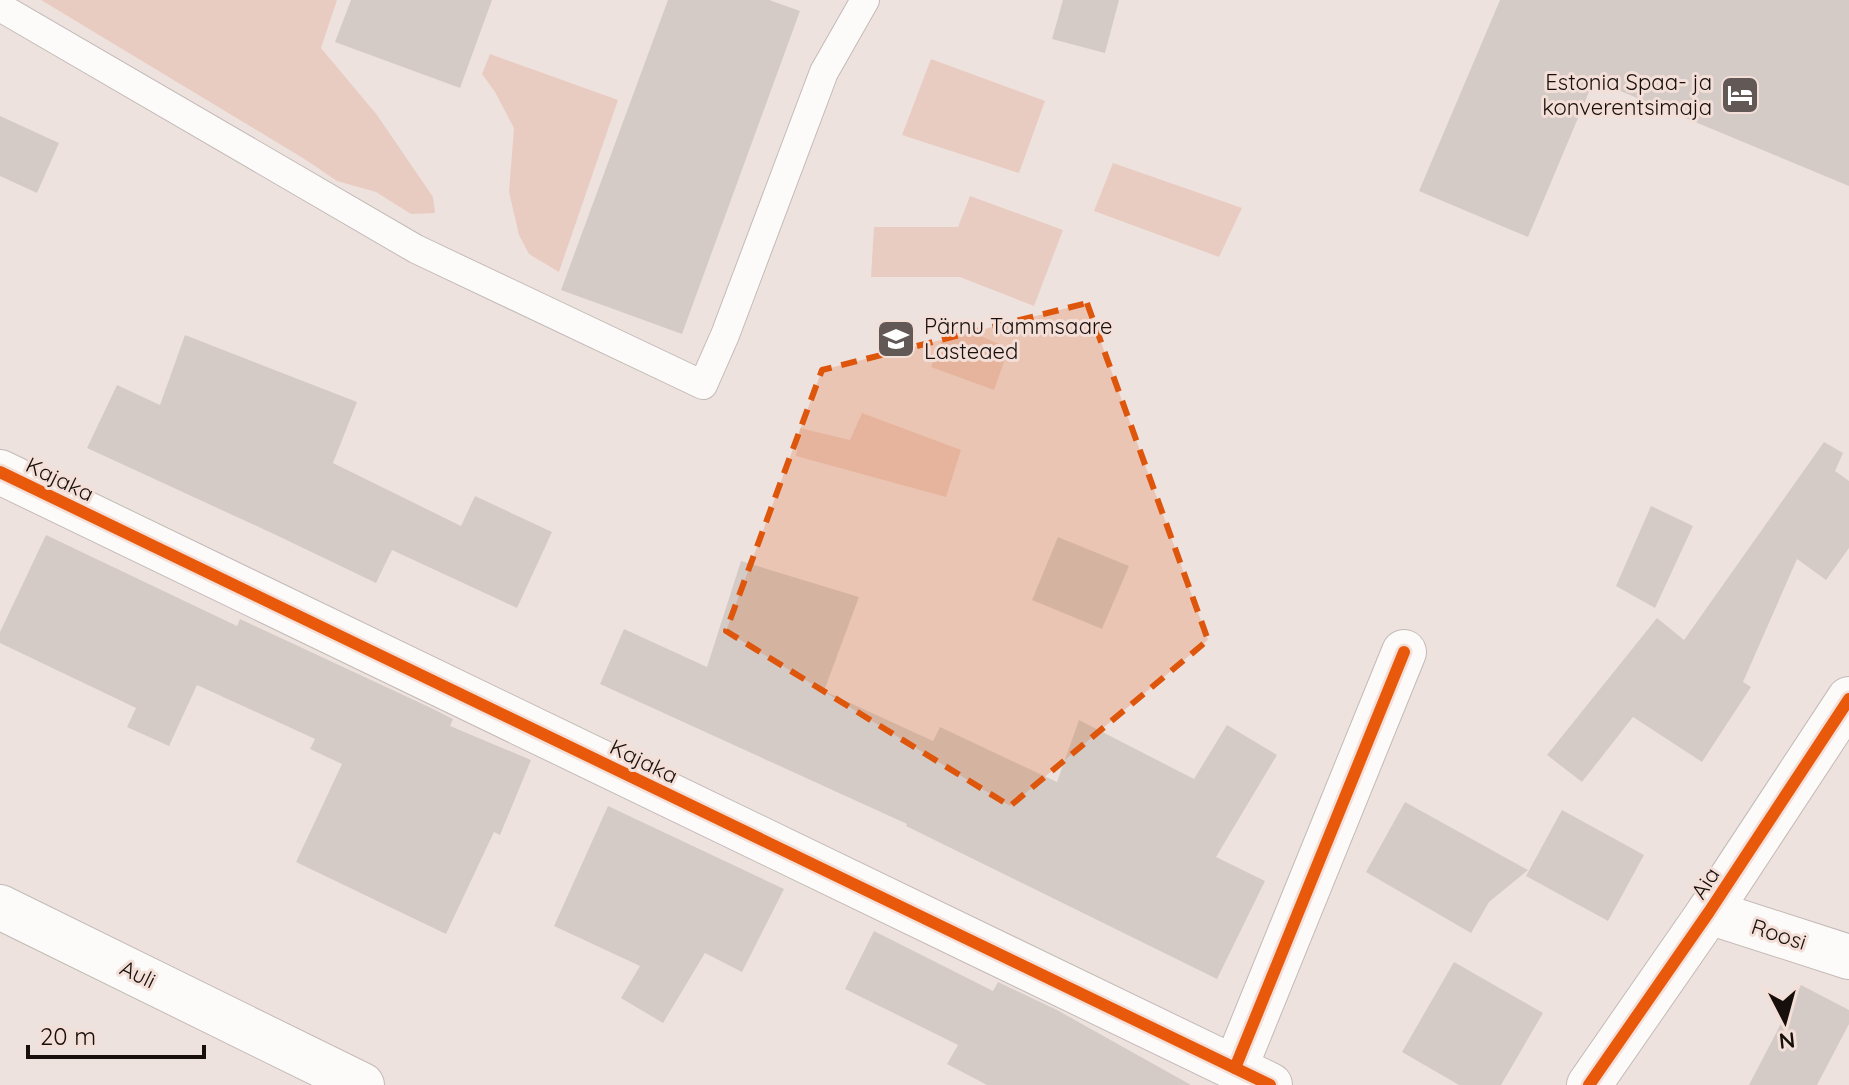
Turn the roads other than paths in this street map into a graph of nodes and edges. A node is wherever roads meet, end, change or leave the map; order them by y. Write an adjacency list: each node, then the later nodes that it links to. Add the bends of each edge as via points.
1 (865, 0): 2 (lane, via 824,72 703,385 416,249)
2 (0, 7)
3 (0, 472): 9 (street, Kajaka)
4 (1404, 652): 9 (street)
5 (1849, 699): 7 (street, Aia)
6 (0, 907): 10 (street, Auli)
7 (1709, 912): 8 (street, Roosi); 11 (street, Aia)
8 (1849, 957)
9 (1252, 1076)
10 (362, 1085)
11 (1589, 1085)

